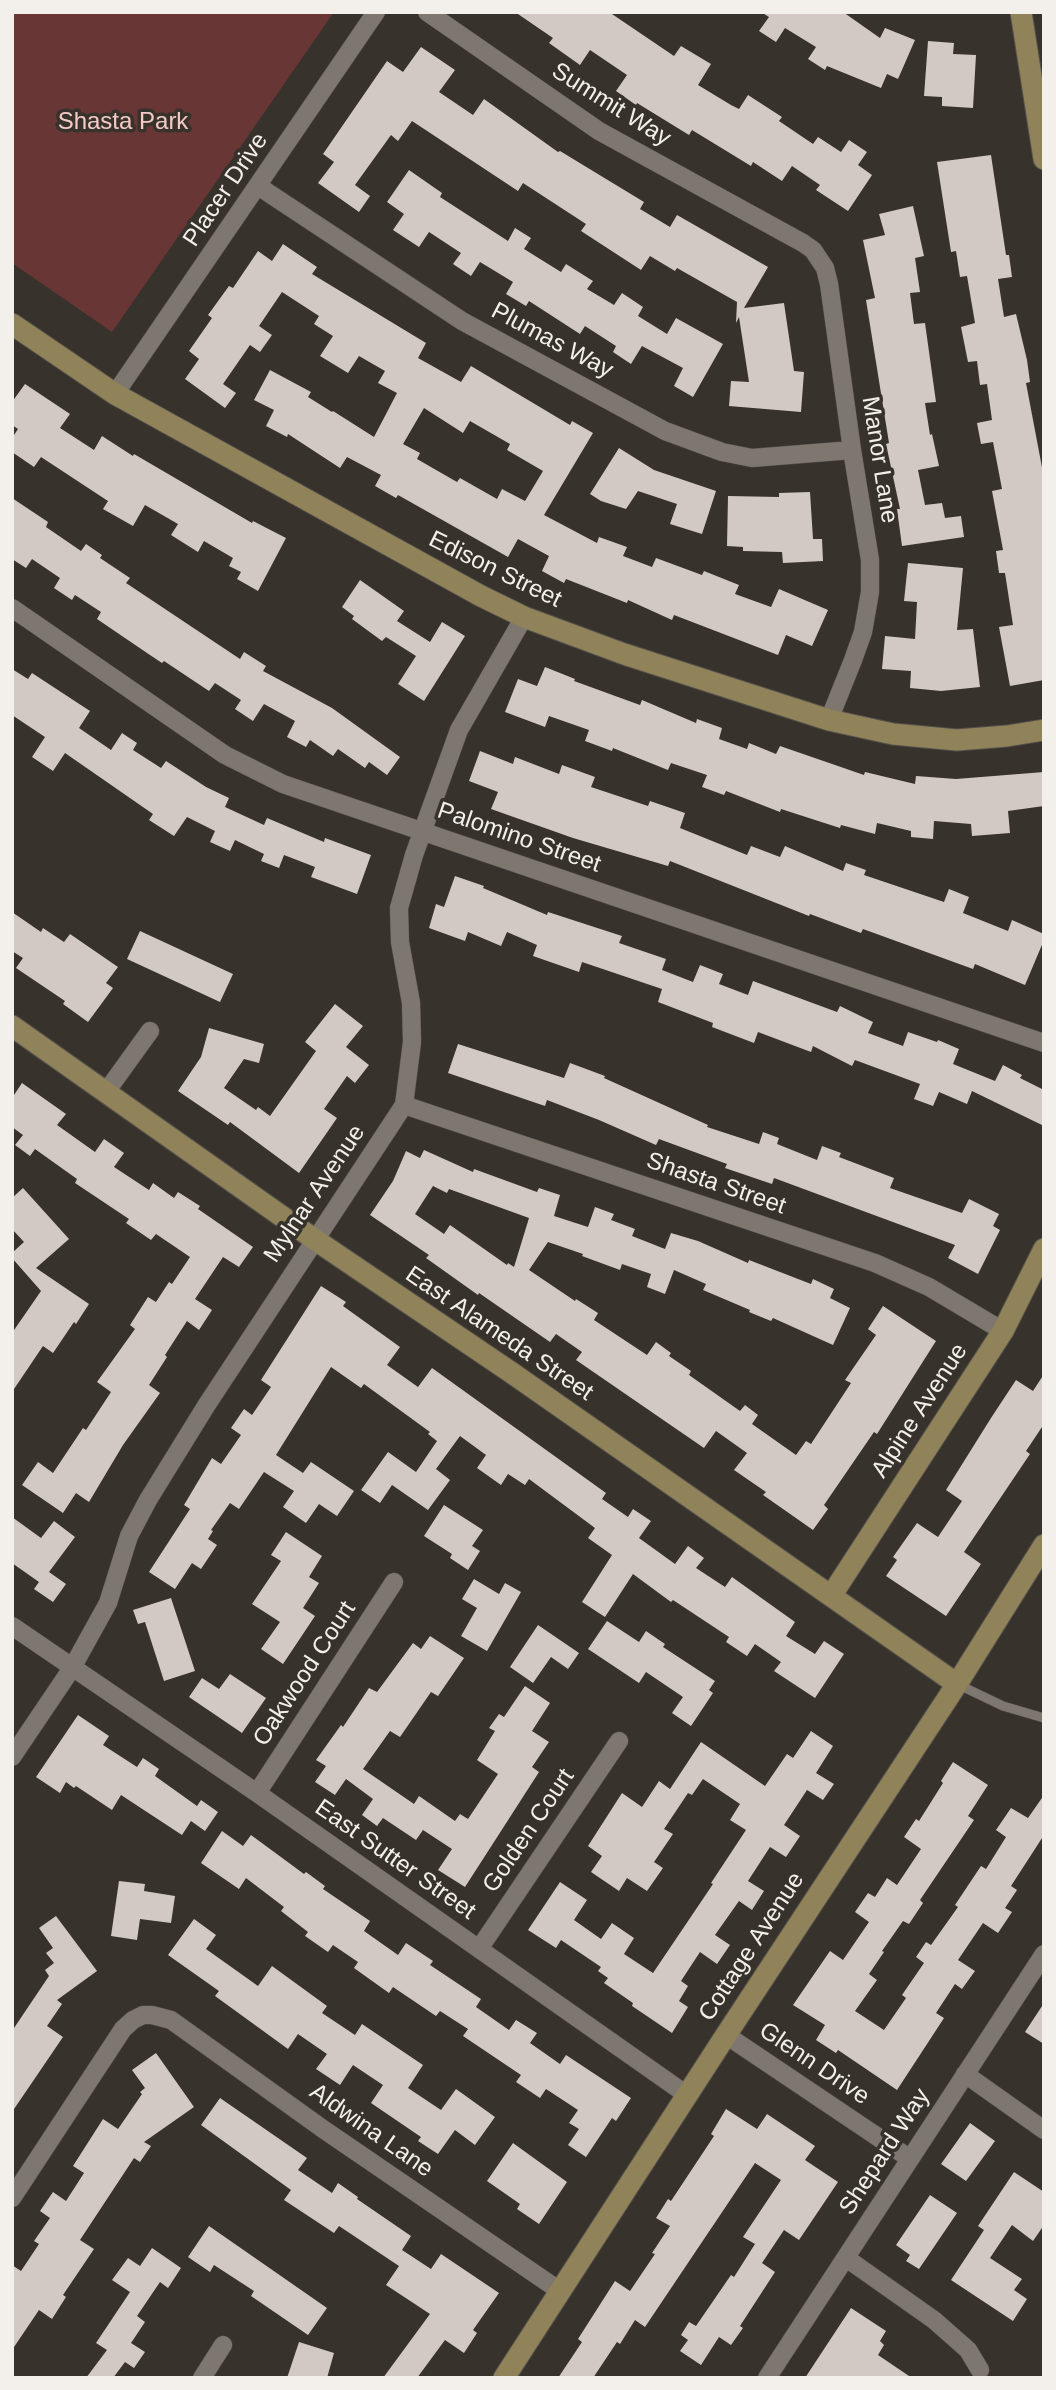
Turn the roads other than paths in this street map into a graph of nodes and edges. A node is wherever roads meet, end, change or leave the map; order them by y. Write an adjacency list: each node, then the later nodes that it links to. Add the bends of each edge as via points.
1 (376, 12): 5 (street, Placer Drive)
2 (427, 12): 6 (street, Summit Way, via 599,131)
3 (1021, 12): 4 (street)
4 (1044, 159)
5 (258, 186): 8 (street, Placer Drive); 9 (street, Plumas Way, via 462,321 665,430 752,458)
6 (775, 228): 9 (street, Manor Lane, via 813,250 825,268)
7 (12, 324): 8 (street, Edison Street)
8 (115, 394): 11 (street, Edison Street)
9 (852, 450): 12 (street, Manor Lane, via 870,560 870,592 863,632)
10 (12, 608): 14 (street, Palomino Street, via 225,755 283,784)
11 (523, 617): 12 (street, Edison Street); 14 (street, Mylnar Avenue, via 459,730)
12 (829, 720): 13 (street, Edison Street, via 893,734 957,740)
13 (1044, 730)
14 (422, 831): 17 (street, Palomino Street); 19 (street, Mylnar Avenue, via 399,908 412,1042)
15 (12, 1026): 18 (street, East Alameda Street)
16 (150, 1031): 18 (street)
17 (1044, 1043)
18 (106, 1092): 20 (street, East Alameda Street)
19 (404, 1105): 20 (street, Mylnar Avenue); 22 (street, Shasta Street, via 875,1263 929,1287)
20 (314, 1239): 25 (street, East Alameda Street); 27 (street, Mylnar Avenue, via 148,1500 129,1536 108,1602)
21 (1044, 1249): 22 (street, Alpine Avenue)
22 (1003, 1331): 25 (street, Alpine Avenue)
23 (1044, 1545): 28 (street, Cottage Avenue)
24 (394, 1582): 32 (street, Oakwood Court)
25 (831, 1596): 28 (street, East Alameda Street)
26 (12, 1626): 27 (street, East Sutter Street)
27 (72, 1668): 31 (street, Mylnar Avenue); 32 (street, East Sutter Street)
28 (957, 1684): 29 (lane, via 1003,1706); 35 (street, Cottage Avenue)
29 (1044, 1718)
30 (619, 1741): 33 (street, Golden Court)
31 (12, 1757)
32 (257, 1793): 33 (street, East Sutter Street)
33 (480, 1949): 37 (street, East Sutter Street)
34 (1044, 1954): 36 (street, Shepard Way)
35 (726, 2035): 37 (street, Cottage Avenue); 39 (street, Glenn Drive)
36 (965, 2074): 38 (street); 39 (street, Shepard Way)
37 (687, 2095): 42 (street, Cottage Avenue)
38 (1044, 2130)
39 (909, 2158): 41 (street, Shepard Way)
40 (12, 2198): 42 (street, Aldwina Lane, via 123,2029 143,2015 152,2015 171,2020)
41 (846, 2258): 44 (street, via 934,2320 968,2350); 47 (street, Shepard Way)
42 (560, 2291): 46 (street, Cottage Avenue)
43 (222, 2345): 45 (street)
44 (980, 2370)
45 (202, 2378)
46 (504, 2378)
47 (767, 2378)

